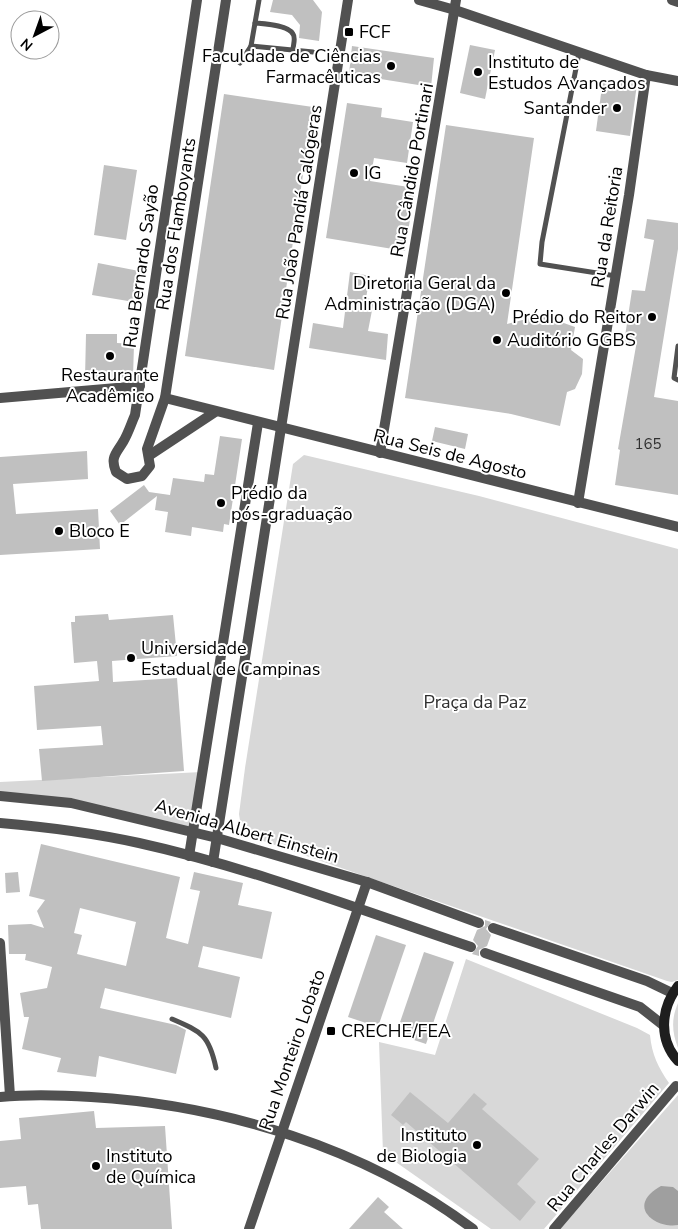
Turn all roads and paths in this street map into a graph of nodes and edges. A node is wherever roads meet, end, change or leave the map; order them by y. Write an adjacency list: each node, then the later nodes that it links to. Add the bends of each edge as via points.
1 (197, 0): 20 (street, Rua Bernardo Sayão)
2 (226, 0): 22 (street, Rua dos Flamboyants)
3 (259, 0): 9 (lane)
4 (348, 0): 25 (street, Rua João Pandiá Calógeras)
5 (419, 0): 8 (street)
6 (672, 0): 7 (street)
7 (678, 2)
8 (455, 5): 13 (street); 27 (street, Rua Cândido Portinari)
9 (255, 23): 10 (lane); 11 (lane, via 292,32)
10 (251, 46): 11 (lane); 14 (lane)
11 (293, 50): 12 (lane)
12 (313, 52)
13 (579, 53): 15 (street); 17 (lane, via 540,264)
14 (240, 63)
15 (646, 75): 16 (street); 17 (street, Rua da Reitoria)
16 (678, 81)
17 (616, 276): 28 (street, Rua da Reitoria)
18 (678, 346): 19 (lane, via 674,378)
19 (678, 380)
20 (140, 386): 21 (street); 26 (street, Rua Bernardo Sayão, via 135,415 123,444 114,454 114,466 121,476 137,479 150,466)
21 (0, 398)
22 (165, 398): 23 (street, Rua Seis de Agosto); 26 (street, Rua dos Flamboyants)
23 (215, 412): 24 (street, Rua Seis de Agosto); 26 (street)
24 (258, 423): 25 (street, Rua Seis de Agosto); 32 (street)
25 (281, 428): 27 (street, Rua Seis de Agosto); 33 (street, Rua João Pandiá Calógeras)
26 (148, 452)
27 (380, 453): 28 (street, Rua Seis de Agosto)
28 (578, 503): 29 (street, Rua Seis de Agosto)
29 (678, 527)
30 (0, 796): 32 (street, Avenida Albert Einstein, via 71,803)
31 (0, 823): 34 (street, via 63,829)
32 (192, 832): 33 (street, Avenida Albert Einstein); 34 (street)
33 (217, 838): 35 (street, Rua João Pandiá Calógeras); 36 (street, Avenida Albert Einstein)
34 (188, 856): 35 (street)
35 (213, 862): 37 (street)
36 (366, 882): 37 (street, Rua Monteiro Lobato); 38 (street, Avenida Albert Einstein)
37 (357, 908): 41 (street); 50 (street, Rua Monteiro Lobato)
38 (479, 923)
39 (494, 928): 43 (street)
40 (0, 943): 49 (street)
41 (471, 947)
42 (485, 952): 45 (street, via 640,1007)
43 (675, 990): 45 (main road, via 665,1009)
44 (172, 1018): 47 (lane, via 195,1028 208,1041)
45 (663, 1025): 46 (main road, via 666,1041)
46 (678, 1061)
47 (216, 1068)
48 (676, 1086): 53 (street, Rua Charles Darwin)
49 (5, 1097): 50 (street, via 128,1099 186,1108)
50 (281, 1133): 51 (street, Rua Monteiro Lobato); 52 (street, via 349,1157 398,1180)
51 (249, 1229)
52 (473, 1229)
53 (554, 1229)

